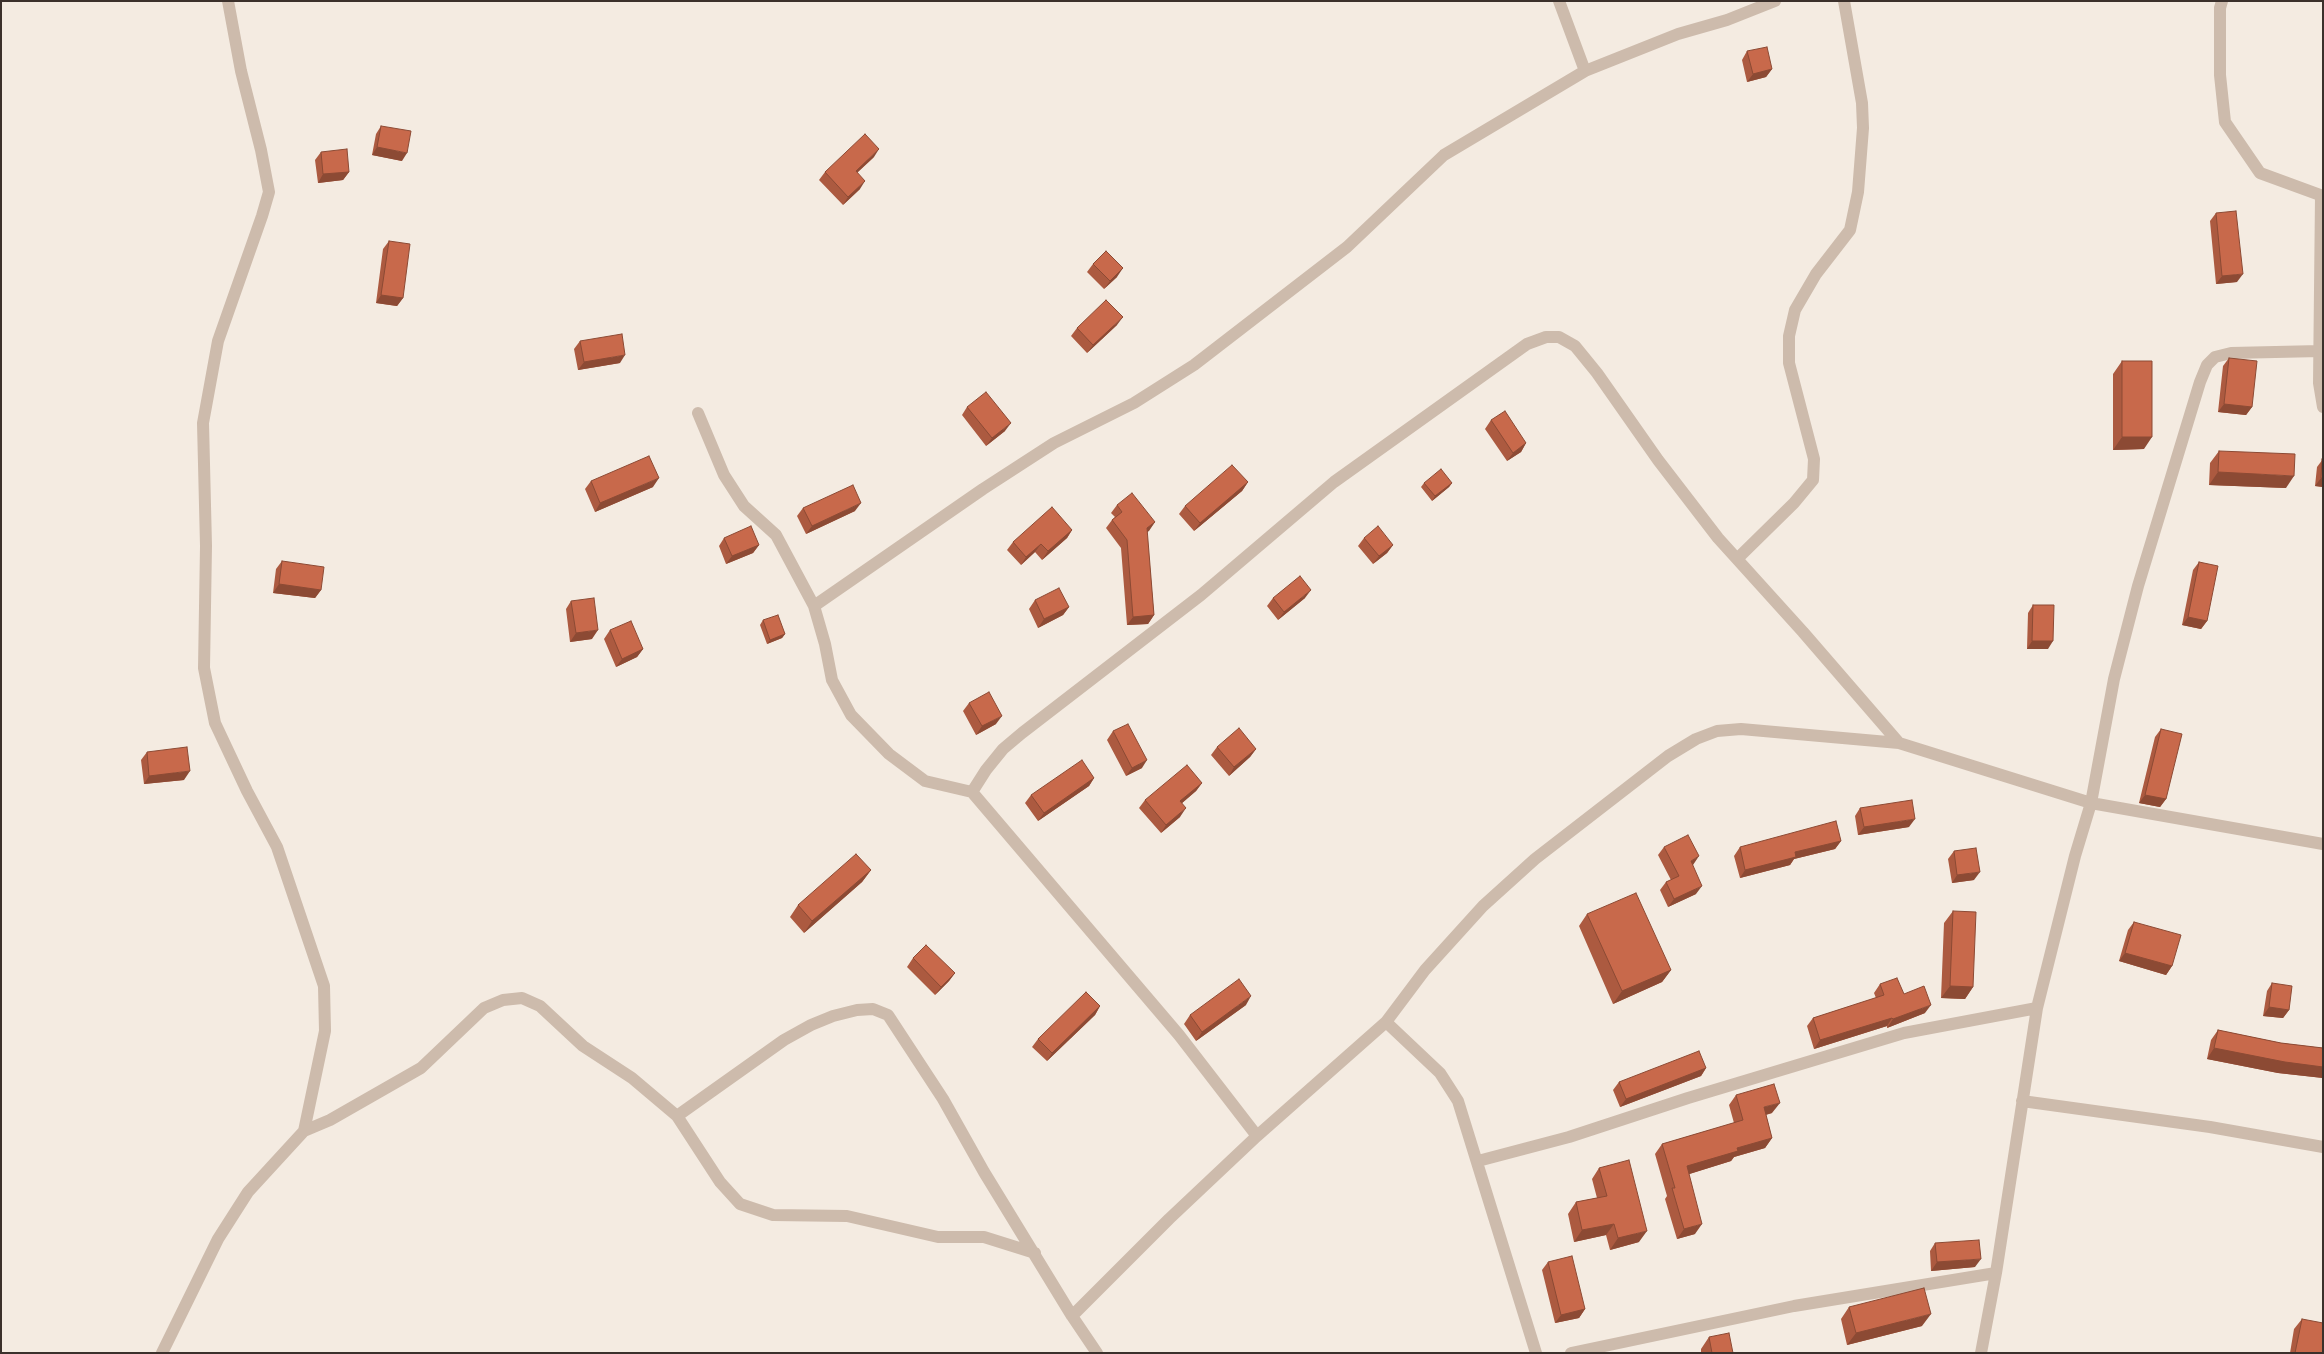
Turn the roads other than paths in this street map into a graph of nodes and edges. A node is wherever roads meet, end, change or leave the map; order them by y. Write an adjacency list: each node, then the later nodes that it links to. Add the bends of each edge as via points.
1 (228, 1): 21 (street, via 269,192 218,341 203,422 204,668 215,723 277,847 324,986 325,1031)
2 (1559, 1): 6 (street)
3 (1775, 1): 6 (street)
4 (1844, 1): 11 (street, via 1862,104 1858,192 1850,230 1816,274 1795,310 1789,336 1789,363 1814,460 1813,480)
5 (2222, 1): 7 (street, via 2220,75 2225,122 2260,173)
6 (1585, 71): 12 (street, via 1444,155 1347,247 1194,365 1134,404 1054,443)
7 (2322, 196): 8 (street)
8 (2320, 351): 9 (street, via 2319,383); 15 (street, via 2231,353 2215,357 2207,364 2138,586 2114,679)
9 (2323, 407)
10 (698, 414): 12 (street, via 724,475 744,506 776,535)
11 (1737, 559): 13 (street); 14 (street, via 1658,460 1575,346 1559,337 1546,337 1527,344 1334,482 1200,595 1003,749)
12 (814, 606): 14 (street, via 832,680 850,715 889,754 925,780)
13 (1899, 743): 15 (street); 18 (street, via 1741,729 1717,731 1696,739 1668,756 1535,859 1483,906 1430,964)
14 (972, 792): 22 (street, via 1179,1035)
15 (2091, 803): 16 (street); 17 (street)
16 (2323, 844)
17 (2037, 1008): 19 (street); 24 (street, via 1904,1033 1569,1137)
18 (1386, 1022): 22 (street); 24 (street, via 1440,1073 1458,1101)
19 (2022, 1101): 23 (street, via 2210,1127); 26 (street)
20 (677, 1116): 21 (street, via 632,1078 583,1046 540,1006 522,998 503,1000 484,1008 421,1068 330,1120); 25 (street, via 720,1182 740,1204 773,1215 848,1216 938,1238 984,1238); 25 (street, via 804,1029 833,1016 873,1009 888,1015 897,1027)
21 (304, 1131): 28 (street, via 248,1192 223,1231)
22 (1257, 1136): 27 (street)
23 (2323, 1147)
24 (1478, 1161): 30 (street)
25 (1035, 1253): 27 (street)
26 (1996, 1273): 31 (street, via 1794,1306); 32 (street)
27 (1072, 1316): 29 (street)
28 (162, 1353)
29 (1097, 1353)
30 (1536, 1353)
31 (1571, 1353)
32 (1981, 1353)

